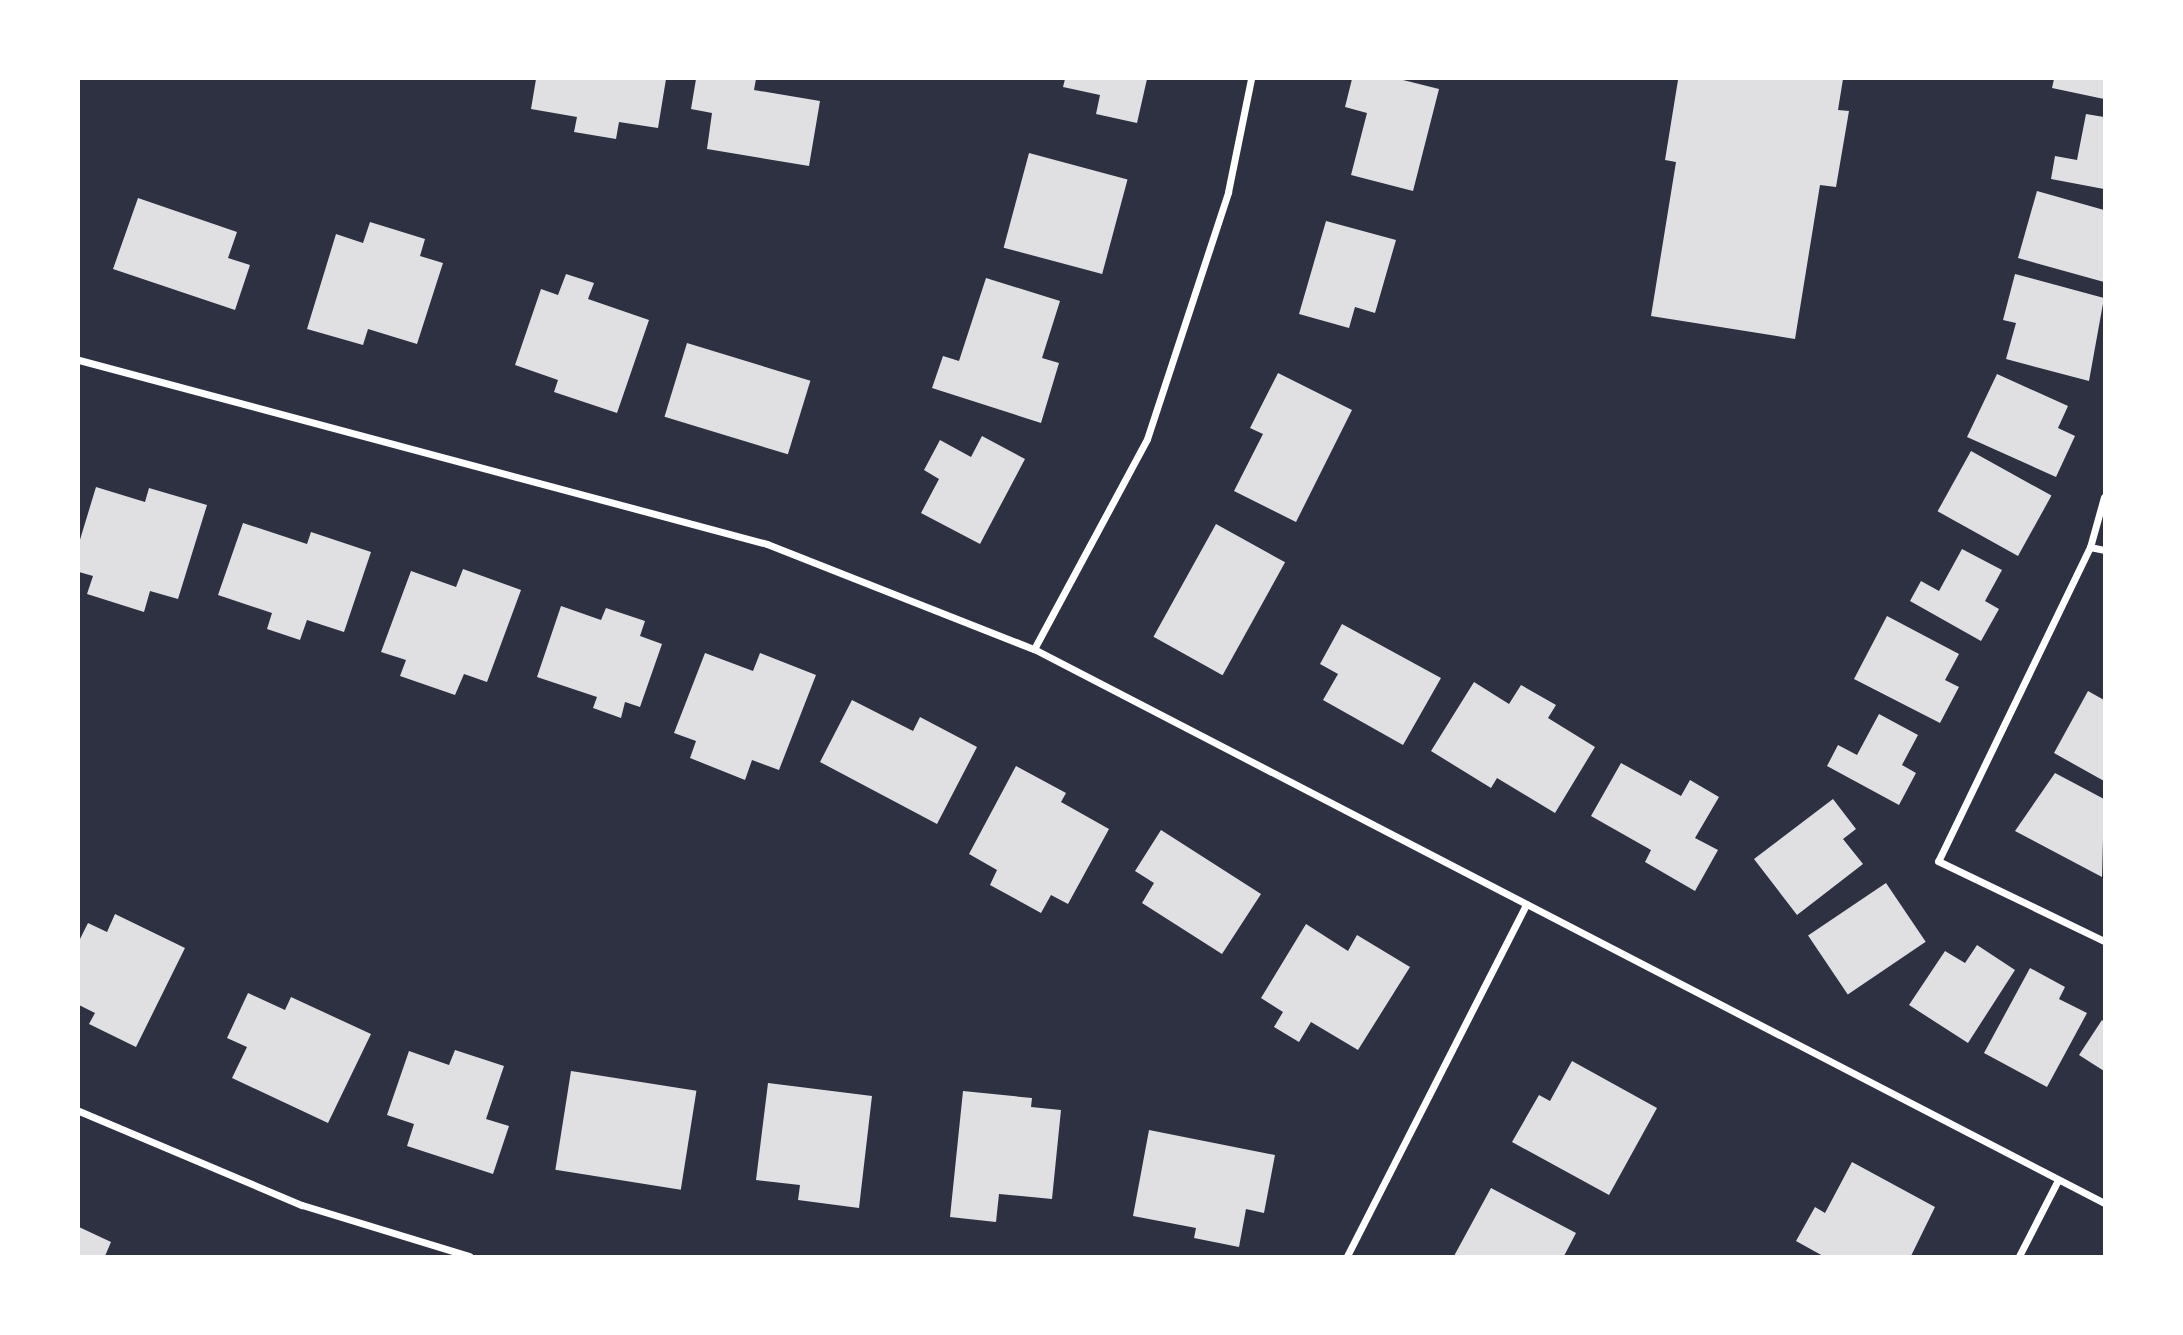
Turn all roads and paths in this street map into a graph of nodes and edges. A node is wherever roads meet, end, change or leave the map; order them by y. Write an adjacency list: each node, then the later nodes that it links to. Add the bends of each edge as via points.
1 (1251, 79): 6 (street, via 1228,192 1147,439)
2 (79, 360): 6 (street, via 767,544)
3 (2104, 497): 4 (street)
4 (2090, 547): 5 (street); 8 (street, via 1938,861)
5 (2104, 550)
6 (1034, 649): 7 (street)
7 (1526, 904): 10 (street); 13 (street)
8 (2104, 942)
9 (79, 1111): 12 (street, via 302,1205)
10 (2058, 1180): 11 (street); 14 (street)
11 (2104, 1203)
12 (468, 1256)
13 (1347, 1256)
14 (2019, 1256)

